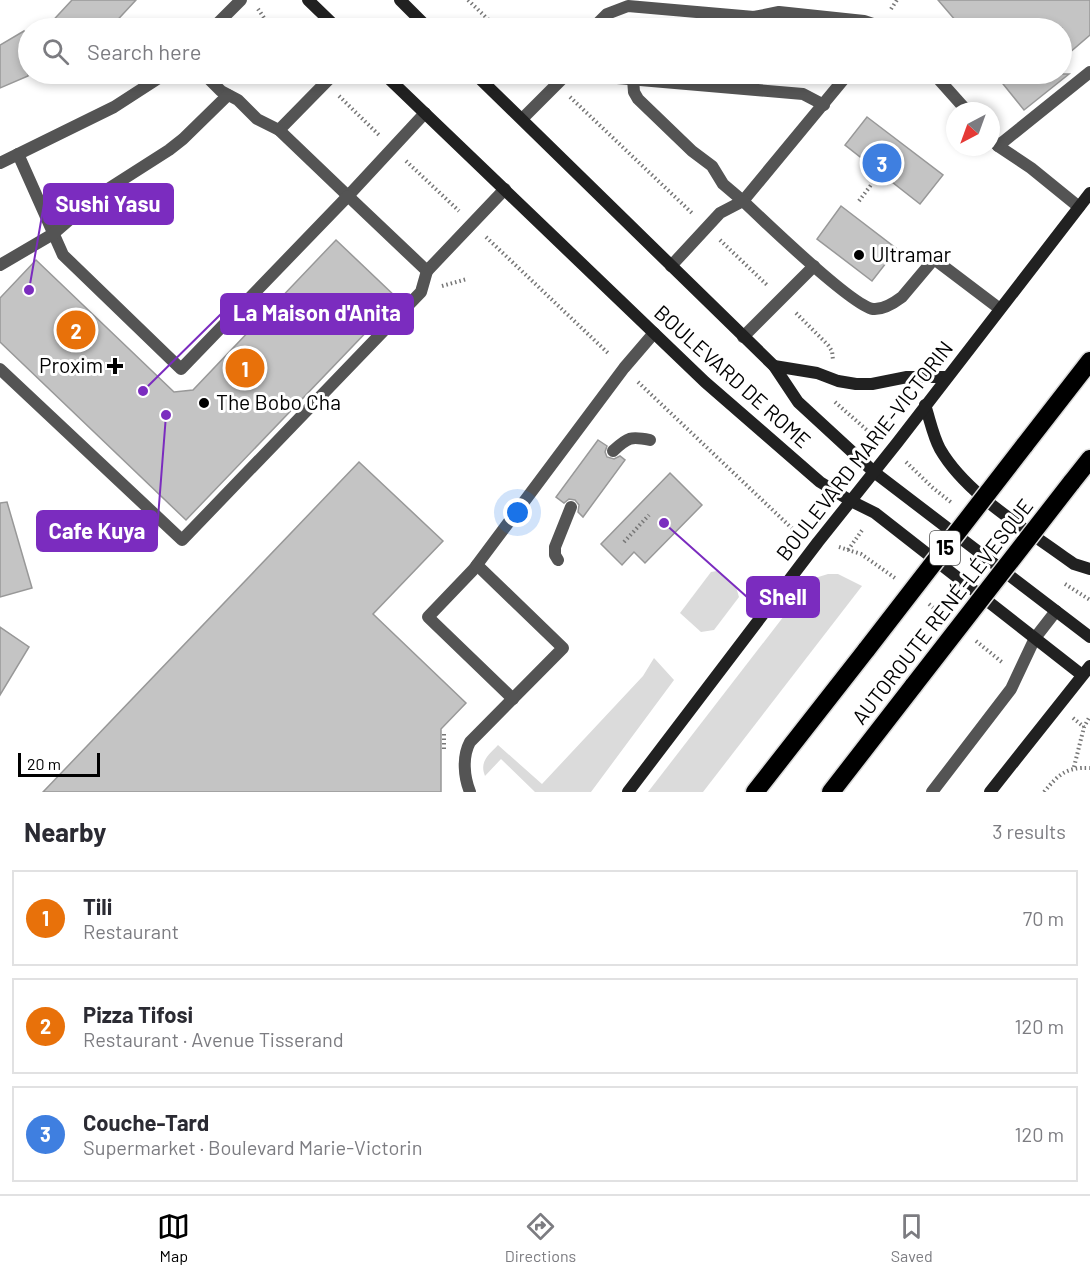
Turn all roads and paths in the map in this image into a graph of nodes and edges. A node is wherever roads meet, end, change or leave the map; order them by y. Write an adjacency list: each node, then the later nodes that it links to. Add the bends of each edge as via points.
1 (241, 0): 9 (street)
2 (308, 0): 11 (main road)
3 (400, 0): 12 (main road)
4 (468, 0): 13 (path)
5 (897, 0): 7 (path)
6 (689, 6): 14 (street, via 628,6); 15 (street, via 754,17 779,12)
7 (892, 8)
8 (260, 11): 10 (path)
9 (223, 18)
10 (265, 18)
11 (327, 18)
12 (418, 18)
13 (487, 18)
14 (603, 18)
15 (836, 18)
16 (1090, 72): 36 (street)
17 (150, 84): 38 (street, via 114,107)
18 (214, 84): 27 (street)
19 (324, 84): 35 (street)
20 (395, 84): 32 (main road, BOULEVARD DE ROME)
21 (485, 84): 33 (main road, BOULEVARD DE ROME)
22 (559, 84): 33 (street)
23 (633, 84): 45 (street, via 638,99 712,165 723,184)
24 (690, 84): 31 (street, via 803,94)
25 (840, 84): 31 (street)
26 (943, 84): 30 (street)
27 (228, 94): 35 (street); 51 (street, via 183,139 98,196)
28 (344, 100): 34 (path)
29 (575, 101): 49 (path)
30 (959, 102)
31 (824, 105): 45 (street)
32 (425, 113): 42 (main road, BOULEVARD DE ROME); 44 (street)
33 (522, 119): 54 (main road, BOULEVARD DE ROME)
34 (374, 129)
35 (279, 130): 44 (street)
36 (1000, 138)
37 (1000, 146): 47 (street)
38 (18, 154): 39 (street); 51 (street)
39 (0, 163)
40 (411, 165): 48 (path)
41 (880, 172): 46 (path)
42 (505, 189): 56 (street); 60 (main road, BOULEVARD DE ROME)
43 (1090, 193): 47 (main road, BOULEVARD MARIE-VICTORIN)
44 (348, 196): 51 (street, via 182,369 63,255); 56 (street)
45 (743, 201): 54 (street, via 720,213); 55 (street)
46 (859, 201)
47 (1079, 207): 58 (main road, BOULEVARD MARIE-VICTORIN)
48 (460, 212)
49 (694, 216)
50 (481, 232): 62 (path)
51 (53, 234): 53 (street)
52 (721, 242): 57 (path)
53 (0, 265)
54 (670, 266): 61 (main road, BOULEVARD DE ROME)
55 (814, 266): 58 (street, via 852,298 873,309 903,297 934,259); 61 (street)
56 (428, 270): 66 (street, via 421,292 182,540)
57 (765, 283)
58 (1000, 309): 67 (main road, BOULEVARD MARIE-VICTORIN)
59 (799, 316): 64 (path, via 828,345)
60 (654, 333): 76 (main road, BOULEVARD DE ROME, via 781,449); 84 (street)
61 (743, 337): 65 (main road, BOULEVARD DE ROME)
62 (613, 358)
63 (1090, 361): 96 (highway, AUTOROUTE RENÉ-LÉVESQUE / 15, bridge)
64 (832, 365)
65 (774, 366): 67 (main road, via 856,384 907,377); 75 (main road, BOULEVARD DE ROME, via 798,402)
66 (0, 369)
67 (946, 377): 70 (main road, BOULEVARD MARIE-VICTORIN)
68 (635, 379): 80 (path)
69 (828, 396): 72 (path)
70 (925, 405): 75 (main road, BOULEVARD MARIE-VICTORIN); 85 (main road, via 940,449 961,476 990,503 1064,558)
71 (650, 440): 73 (street, via 628,438)
72 (878, 440)
73 (613, 451)
74 (1090, 459): 97 (highway, AUTOROUTE RENÉ-LÉVESQUE, bridge)
75 (873, 472): 76 (main road, BOULEVARD MARIE-VICTORIN); 86 (main road, BOULEVARD DE ROME)
76 (850, 501): 88 (main road, BOULEVARD DE ROME, via 875,513); 95 (main road, BOULEVARD MARIE-VICTORIN)
77 (571, 507): 83 (street, via 555,548)
78 (649, 515): 81 (path)
79 (865, 526): 82 (path)
80 (798, 536)
81 (624, 542)
82 (848, 550)
83 (558, 560)
84 (477, 565): 90 (street, via 428,617); 90 (street, via 563,648)
85 (1090, 569)
86 (1056, 611): 87 (main road, BOULEVARD DE ROME); 88 (street)
87 (1090, 637)
88 (1035, 638): 89 (main road, BOULEVARD DE ROME); 98 (street, via 1011,689)
89 (1088, 674): 99 (main road)
90 (513, 699): 94 (street, via 467,748 465,774)
91 (1090, 716): 92 (path)
92 (1074, 767): 93 (path); 100 (path)
93 (1090, 768)
94 (470, 792)
95 (628, 792)
96 (755, 792)
97 (831, 792)
98 (932, 792)
99 (990, 792)
100 (1044, 792)

